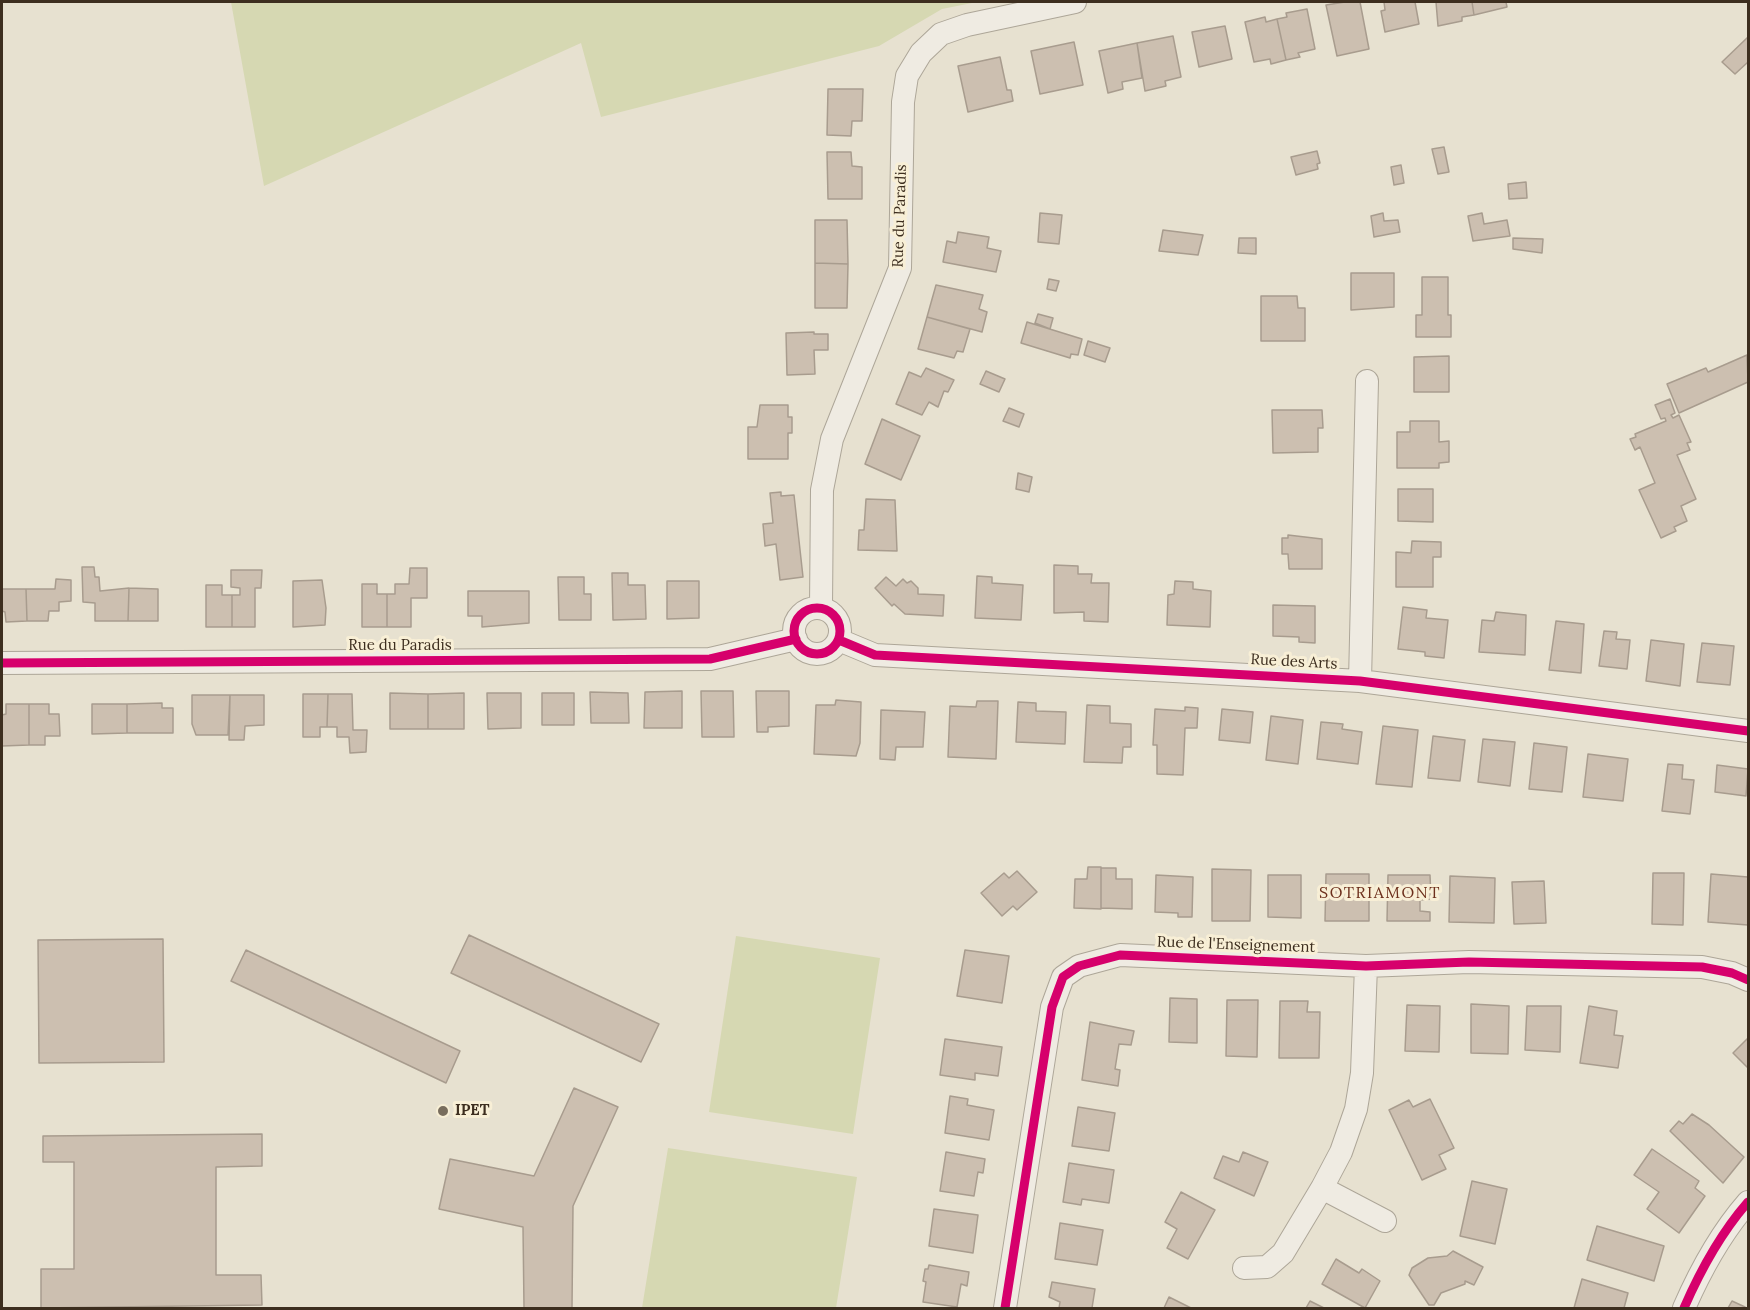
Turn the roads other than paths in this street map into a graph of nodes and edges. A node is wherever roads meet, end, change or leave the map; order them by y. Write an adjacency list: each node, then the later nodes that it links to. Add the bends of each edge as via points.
1 (1075, 2): 3 (street, Rue du Paradis, via 941,34 921,53 907,76 903,102 900,268 832,439 822,490)
2 (1367, 381): 7 (street)
3 (821, 608): 4 (street, via 805,610 797,618); 5 (street, via 829,610 839,622)
4 (795, 639): 5 (street, via 807,651 820,654); 6 (street, Rue du Paradis, via 710,659)
5 (839, 640): 7 (street, Rue des Arts, via 875,655)
6 (2, 663)
7 (1360, 681): 8 (street, Rue des Arts)
8 (1749, 731)
9 (1365, 966): 10 (street, Rue de l'Enseignement, via 1469,962 1702,967); 11 (street, via 1362,1072 1356,1109 1341,1152); 15 (street, Rue de l'Enseignement, via 1120,955 1078,966 1063,978 1052,1007)
10 (1749, 980)
11 (1322, 1188): 13 (street); 14 (street, via 1283,1253 1268,1267)
12 (1749, 1202): 16 (street, via 1702,1266)
13 (1385, 1221)
14 (1244, 1268)
15 (1005, 1308)
16 (1684, 1308)

